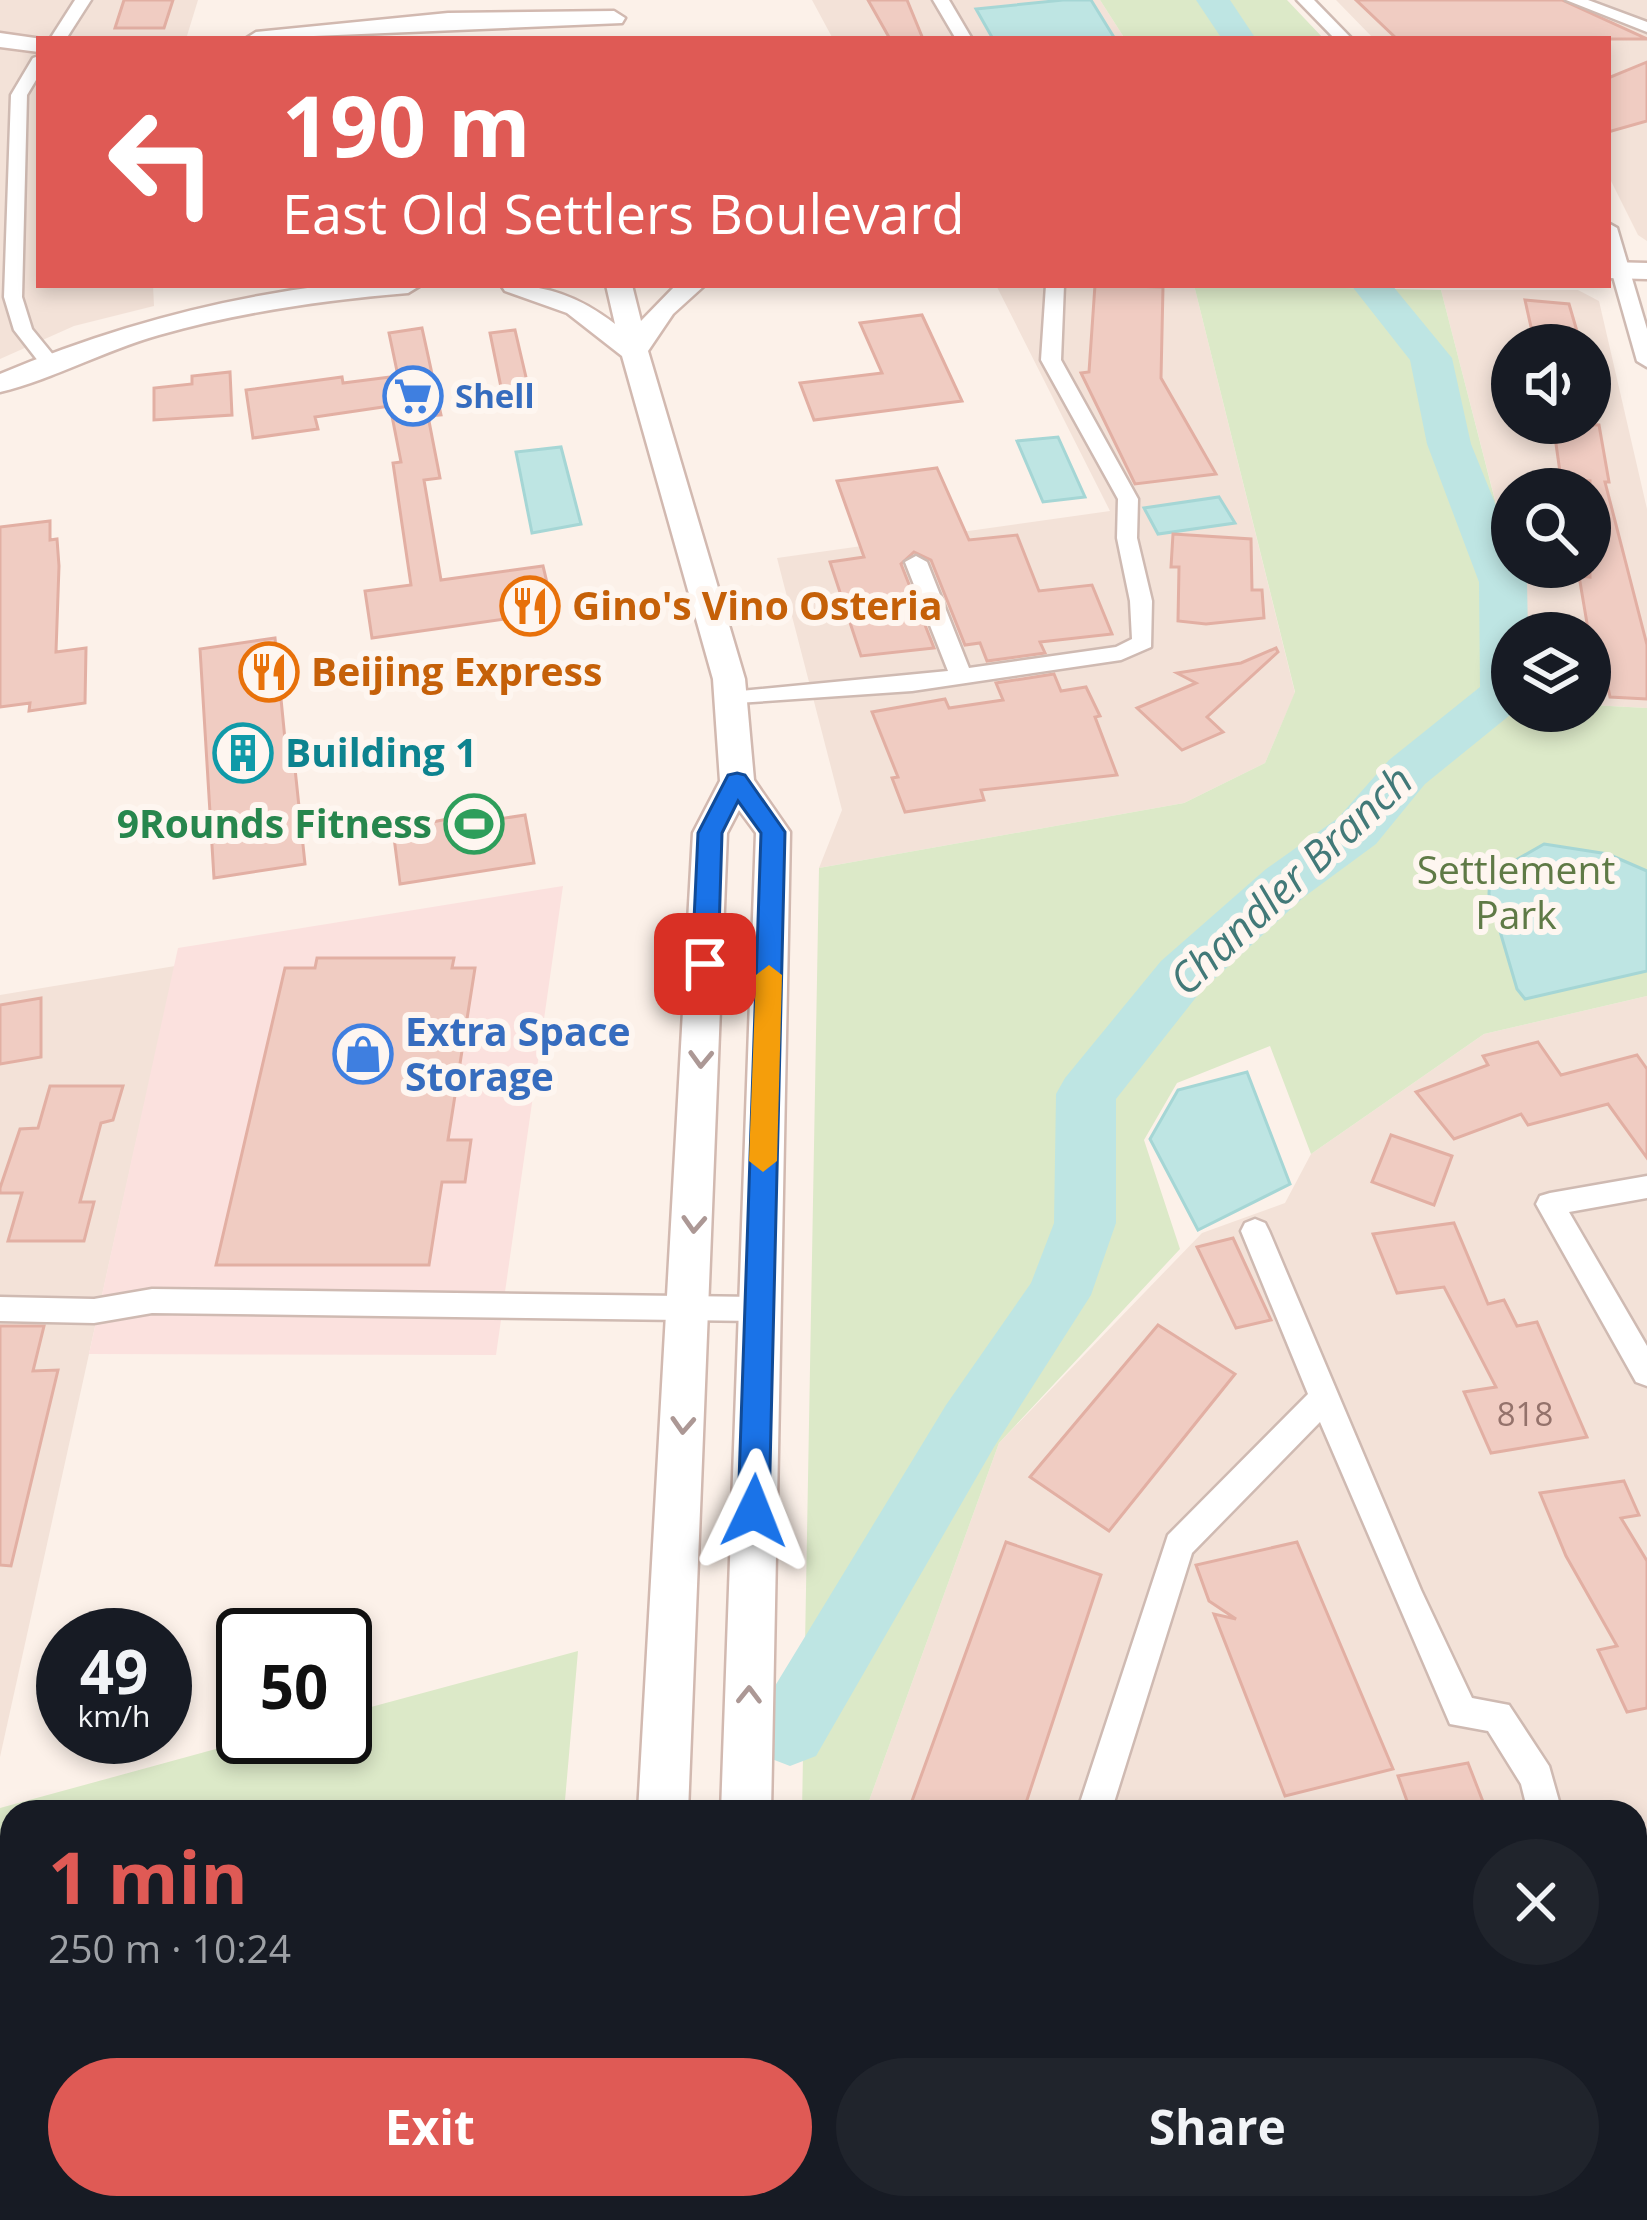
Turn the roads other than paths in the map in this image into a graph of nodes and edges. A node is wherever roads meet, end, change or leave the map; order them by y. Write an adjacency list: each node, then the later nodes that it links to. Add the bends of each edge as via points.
1 (83, 0): 7 (street)
2 (941, 0): 9 (street)
3 (1305, 0): 10 (street)
4 (1574, 0): 6 (street)
5 (614, 19): 8 (main road, via 448,20)
6 (1647, 27)
7 (60, 36)
8 (286, 36)
9 (962, 36)
10 (1341, 36)
11 (0, 40): 12 (main road)
12 (36, 45)
13 (36, 66): 23 (street, via 19,95 13,297 23,330)
14 (1611, 235): 15 (street)
15 (1626, 270): 22 (street)
16 (377, 288): 23 (main road, via 265,299)
17 (522, 288): 21 (main road, via 575,307)
18 (620, 288): 21 (main road)
19 (688, 288): 21 (main road)
20 (1054, 288): 26 (street, via 1051,360 1128,499 1126,538 1143,642)
21 (634, 352): 27 (main road)
22 (1647, 361)
23 (49, 362): 24 (main road)
24 (0, 384)
25 (916, 562): 26 (street)
26 (961, 677): 27 (street)
27 (730, 689): 28 (main road)
28 (737, 781): 31 (main road, one-way to 31, via 710,833); 33 (main road, via 773,832)
29 (1647, 1187): 34 (street, via 1550,1204)
30 (1255, 1231): 35 (street)
31 (689, 1308): 32 (street, via 152,1301 94,1311); 33 (street); 36 (main road, one-way to 36)
32 (0, 1309)
33 (758, 1309): 37 (main road, one-way to 33)
34 (1647, 1373)
35 (1325, 1397): 38 (street, via 1179,1545); 39 (street, via 1462,1713 1497,1716)
36 (664, 1800)
37 (746, 1800)
38 (1098, 1800)
39 (1542, 1800)

